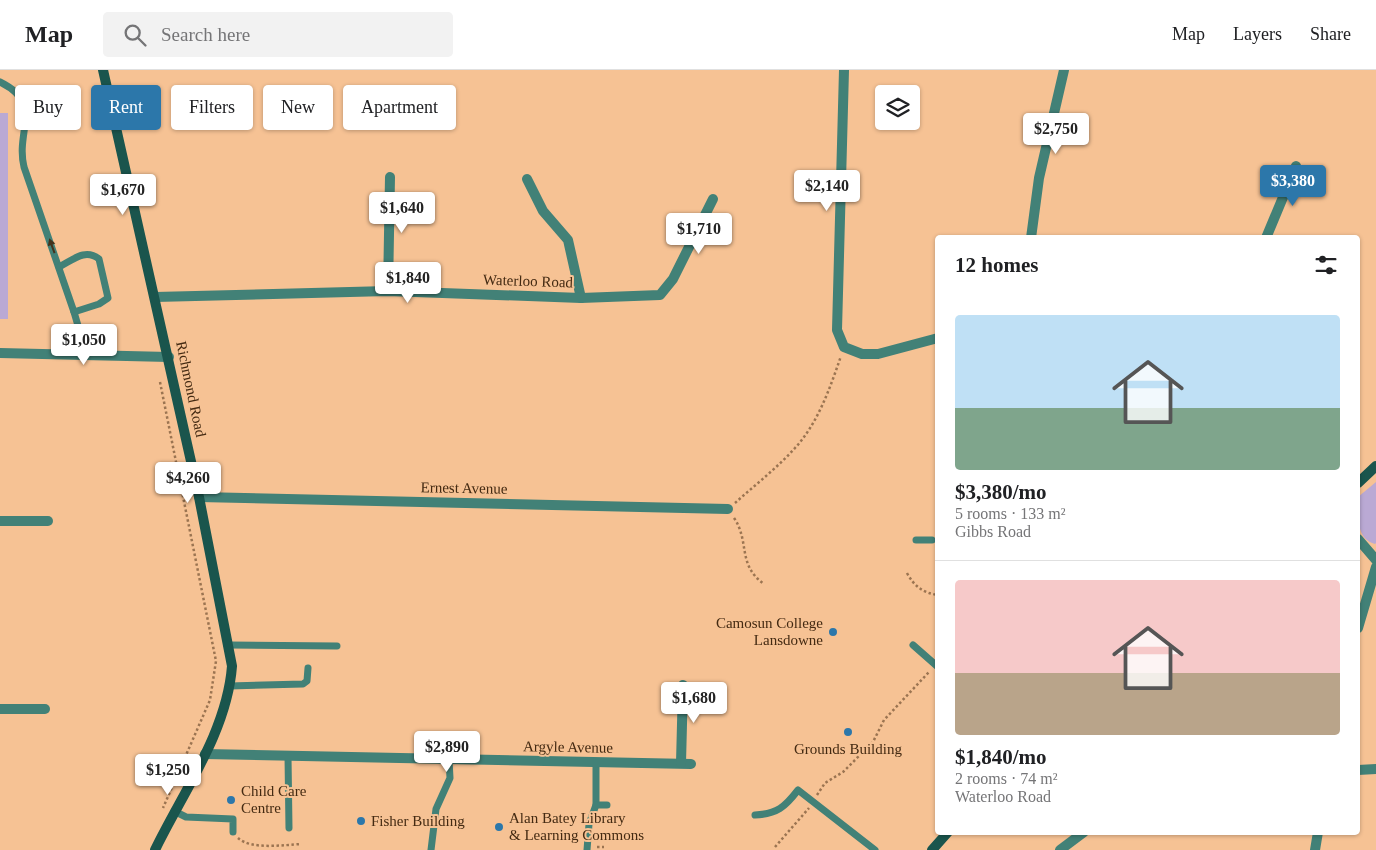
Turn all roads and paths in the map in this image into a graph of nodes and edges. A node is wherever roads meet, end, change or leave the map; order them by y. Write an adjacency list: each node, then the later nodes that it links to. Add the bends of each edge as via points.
1 (102, 70): 13 (main road, Richmond Road)
2 (844, 70): 17 (street, via 836,310 837,330)
3 (1064, 70): 9 (street, via 1039,178)
4 (0, 82): 11 (lane, one-way to 4, via 22,156 26,108 16,93)
5 (1296, 166): 10 (street)
6 (390, 177): 12 (street)
7 (527, 179): 14 (street, via 544,211 568,240)
8 (713, 199): 14 (street, Waterloo Road, via 673,279 660,295)
9 (1031, 235)
10 (1267, 235)
11 (59, 267): 15 (lane); 15 (lane, via 85,253 99,258 108,298)
12 (388, 291): 13 (street, Waterloo Road); 14 (street, Waterloo Road)
13 (155, 297): 20 (main road, Richmond Road)
14 (581, 298)
15 (74, 312): 19 (lane)
16 (935, 339): 17 (street, via 878,354 862,354)
17 (844, 347): 25 (path, via 829,390 810,428 795,448)
18 (0, 353): 19 (street)
19 (86, 353): 20 (street)
20 (169, 357): 24 (main road, Richmond Road)
21 (160, 381): 57 (path, via 216,661 210,700)
22 (1376, 466): 23 (main road)
23 (1360, 481)
24 (199, 497): 25 (street, Ernest Avenue); 38 (main road, Richmond Road)
25 (728, 509): 34 (path, via 740,526 747,566)
26 (0, 521): 27 (street)
27 (48, 521)
28 (916, 540): 29 (lane)
29 (932, 540)
30 (1360, 541): 31 (street)
31 (1376, 560)
32 (1376, 566): 36 (street)
33 (907, 573): 35 (path, via 920,589)
34 (764, 584)
35 (935, 595)
36 (1360, 621)
37 (913, 645): 40 (lane)
38 (229, 646): 39 (lane); 44 (main road, Richmond Road, via 232,666)
39 (337, 646)
40 (935, 665)
41 (935, 667): 53 (path, via 884,720 873,742 843,772 825,783)
42 (308, 668): 44 (lane, via 307,681 303,684)
43 (683, 685): 50 (street, Argyle Avenue, via 686,764)
44 (229, 686): 47 (main road, Richmond Road)
45 (0, 709): 46 (street)
46 (45, 709)
47 (205, 754): 48 (street, Argyle Avenue); 56 (main road, Richmond Road)
48 (288, 756): 49 (street, Argyle Avenue); 59 (lane)
49 (449, 760): 50 (street, Argyle Avenue); 69 (lane, via 450,778 436,809)
50 (596, 762): 54 (lane)
51 (1376, 769): 52 (street)
52 (1360, 770)
53 (813, 802): 58 (lane, via 798,790 785,807); 66 (path); 71 (lane)
54 (596, 805): 55 (lane); 70 (lane)
55 (607, 805)
56 (174, 811): 60 (lane, via 186,817 234,819); 67 (main road, Richmond Road)
57 (160, 815)
58 (755, 815)
59 (288, 828)
60 (234, 832): 65 (path, via 244,843)
61 (945, 835): 72 (main road)
62 (1080, 835): 73 (street)
63 (1318, 835): 74 (street)
64 (301, 844): 65 (path)
65 (258, 846): 68 (path)
66 (775, 847)
67 (155, 850)
68 (261, 850)
69 (430, 850)
70 (587, 850)
71 (875, 850)
72 (932, 850)
73 (1060, 850)
74 (1315, 850)

